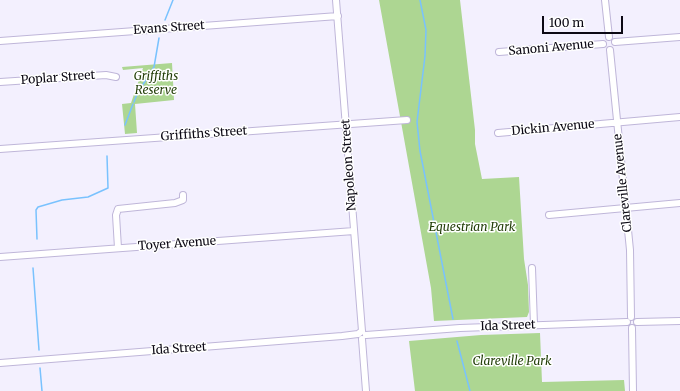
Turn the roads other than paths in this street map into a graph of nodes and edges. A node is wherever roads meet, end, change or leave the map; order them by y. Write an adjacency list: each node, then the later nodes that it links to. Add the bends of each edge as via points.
1 (336, 0): 3 (street, Napoleon Street)
2 (605, 0): 4 (street)
3 (338, 16): 6 (street, Evans Street); 16 (street, Napoleon Street)
4 (608, 37): 7 (street); 8 (street)
5 (680, 37): 7 (street)
6 (0, 41)
7 (615, 42): 9 (street)
8 (603, 44): 9 (street); 10 (street, Sanoni Avenue)
9 (610, 50): 15 (street, Clareville Avenue)
10 (499, 52)
11 (116, 77): 12 (street, Poplar Street, via 106,75)
12 (0, 82)
13 (680, 117): 15 (street, Dickin Avenue)
14 (407, 120): 16 (street, Griffiths Street)
15 (616, 122): 17 (street, Dickin Avenue); 21 (street, Clareville Avenue)
16 (346, 124): 18 (street, Griffiths Street); 23 (street, Napoleon Street)
17 (498, 133)
18 (0, 149)
19 (183, 195): 24 (street, via 183,200 175,203 118,209)
20 (680, 203): 21 (street)
21 (625, 208): 22 (street); 27 (street, Clareville Avenue, via 630,250)
22 (549, 215)
23 (354, 231): 24 (street, Toyer Avenue); 33 (street, Napoleon Street)
24 (118, 248): 25 (street, Toyer Avenue)
25 (0, 257)
26 (532, 268): 31 (street)
27 (631, 317): 29 (street); 30 (street)
28 (680, 321): 30 (street)
29 (626, 322): 31 (street, Ida Street); 32 (street)
30 (637, 322): 32 (street)
31 (534, 325): 33 (street, Ida Street)
32 (632, 328): 36 (street)
33 (362, 335): 34 (street, Ida Street); 35 (street, Napoleon Street)
34 (0, 363)
35 (366, 391)
36 (633, 391)

